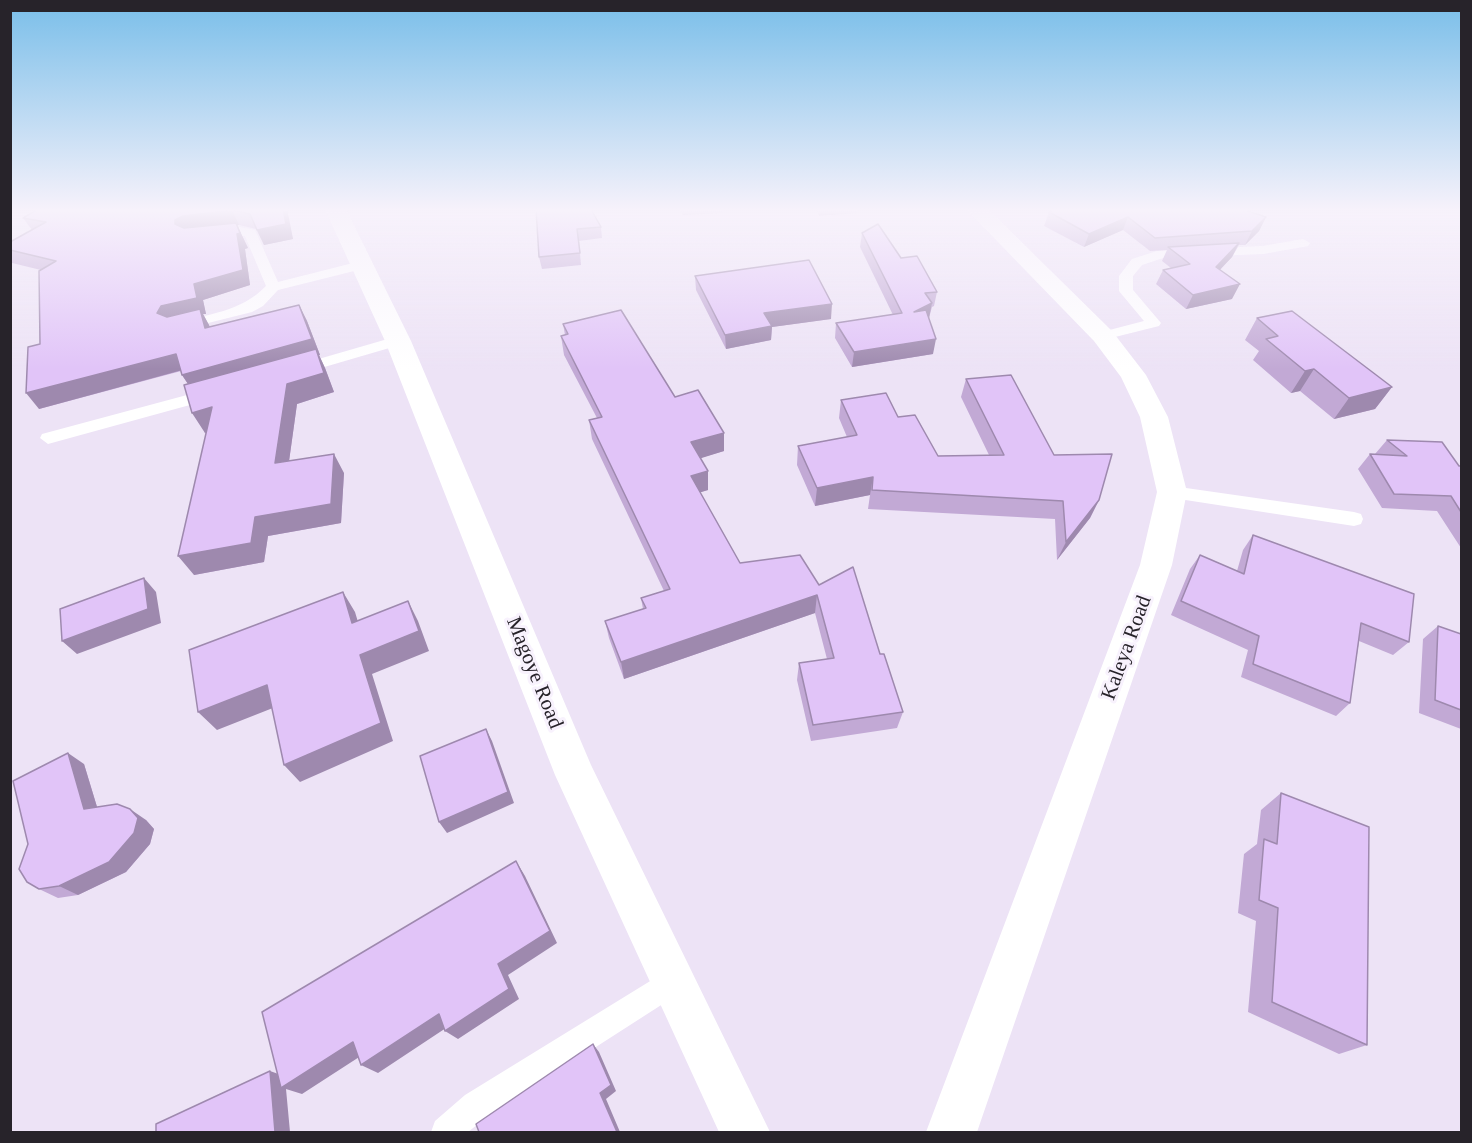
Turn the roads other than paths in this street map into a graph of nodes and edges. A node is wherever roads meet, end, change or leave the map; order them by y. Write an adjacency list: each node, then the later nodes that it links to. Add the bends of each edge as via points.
1 (262, 262): 5 (lane)
2 (1029, 262): 7 (street, Kaleya Road)
3 (1137, 262): 7 (lane, via 1126,276 1126,291 1154,323)
4 (361, 265): 5 (lane); 8 (street, Magoye Road)
5 (273, 287): 6 (lane, via 247,309)
6 (176, 327)
7 (1103, 336): 12 (street, Kaleya Road, via 1133,375 1154,417)
8 (398, 341): 9 (lane); 14 (street, Magoye Road, via 575,775)
9 (286, 373)
10 (229, 389): 11 (lane)
11 (48, 438)
12 (1172, 492): 13 (lane); 17 (street, Kaleya Road, via 1156,565)
13 (1354, 519)
14 (673, 981): 15 (lane, via 476,1106); 16 (street, Magoye Road)
15 (446, 1132)
16 (745, 1132)
17 (951, 1132)

